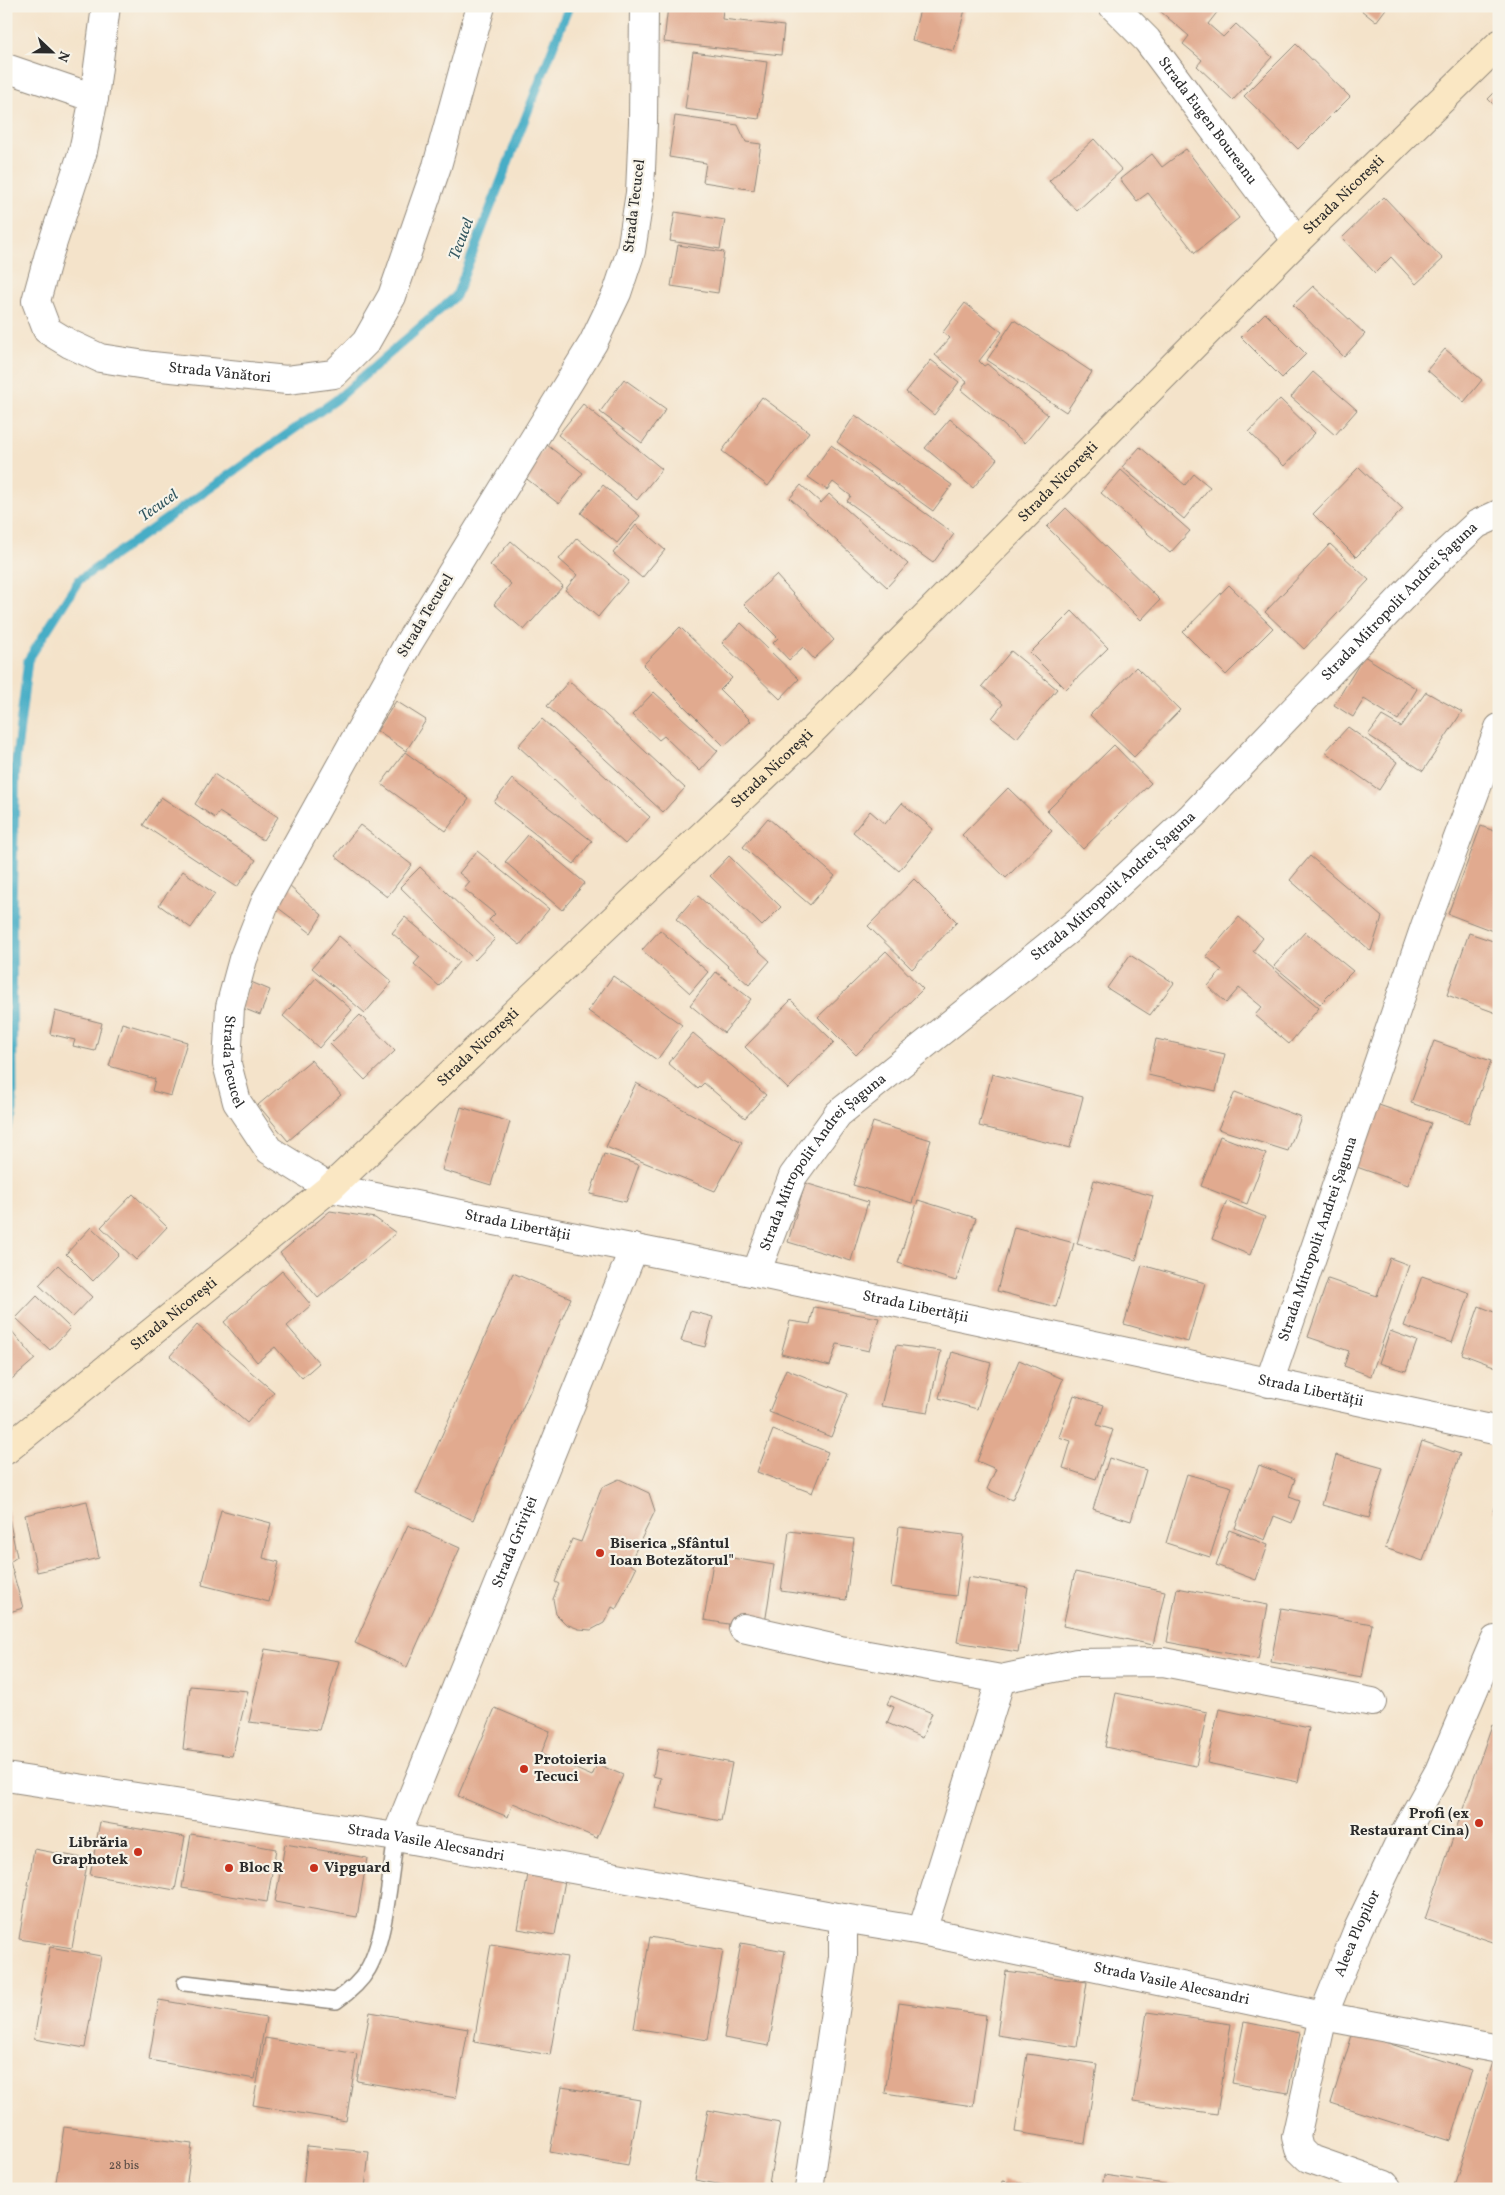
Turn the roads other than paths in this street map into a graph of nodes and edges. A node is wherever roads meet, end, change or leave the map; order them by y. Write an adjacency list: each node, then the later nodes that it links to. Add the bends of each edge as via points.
1 (106, 6): 7 (street, Strada Vânători)
2 (481, 6): 7 (street, Strada Vânători, via 438,166 392,296 366,342 334,374 287,380 152,366 100,358 47,330 36,301 83,151)
3 (644, 6): 11 (street, Strada Tecucel, via 640,193 631,251 617,294 593,343 408,644 272,890 243,959 232,999 227,1064 237,1102 269,1150)
4 (1112, 6): 8 (street, Strada Eugen Boureanu, via 1147,40)
5 (1499, 44): 8 (main road, Strada Nicorești)
6 (6, 68): 7 (street)
7 (94, 98)
8 (1297, 241): 11 (main road, Strada Nicorești, via 804,739)
9 (1499, 514): 13 (street, Strada Mitropolit Andrei Șaguna, via 1477,524 1438,560 1192,816 1073,926 838,1114 793,1176)
10 (1499, 728): 14 (street, Strada Mitropolit Andrei Șaguna, via 1425,926)
11 (330, 1188): 12 (street, Strada Libertății); 16 (main road, Strada Nicorești)
12 (634, 1248): 13 (street, Strada Libertății); 22 (street, Strada Griviței)
13 (756, 1272): 14 (street, Strada Libertății)
14 (1269, 1384): 15 (street, Strada Libertății)
15 (1499, 1432)
16 (6, 1450)
17 (743, 1628): 19 (street, via 840,1650)
18 (1495, 1640): 26 (street, Aleea Plopilor, via 1439,1771 1399,1843 1358,1929)
19 (1001, 1679): 20 (street, via 1077,1663 1163,1662); 24 (street)
20 (1372, 1702)
21 (6, 1777): 22 (street, Strada Vasile Alecsandri)
22 (396, 1837): 23 (street, Strada Vasile Alecsandri); 25 (lane, via 380,1940 368,1969 344,1996 336,2001)
23 (843, 1918): 24 (street, Strada Vasile Alecsandri); 28 (street, via 843,1957)
24 (922, 1931): 26 (street, Strada Vasile Alecsandri)
25 (185, 1983)
26 (1323, 2016): 27 (street, Strada Vasile Alecsandri); 29 (street, Aleea Plopilor, via 1296,2138 1298,2149 1308,2158 1385,2185)
27 (1499, 2049)
28 (809, 2189)
29 (1388, 2189)

